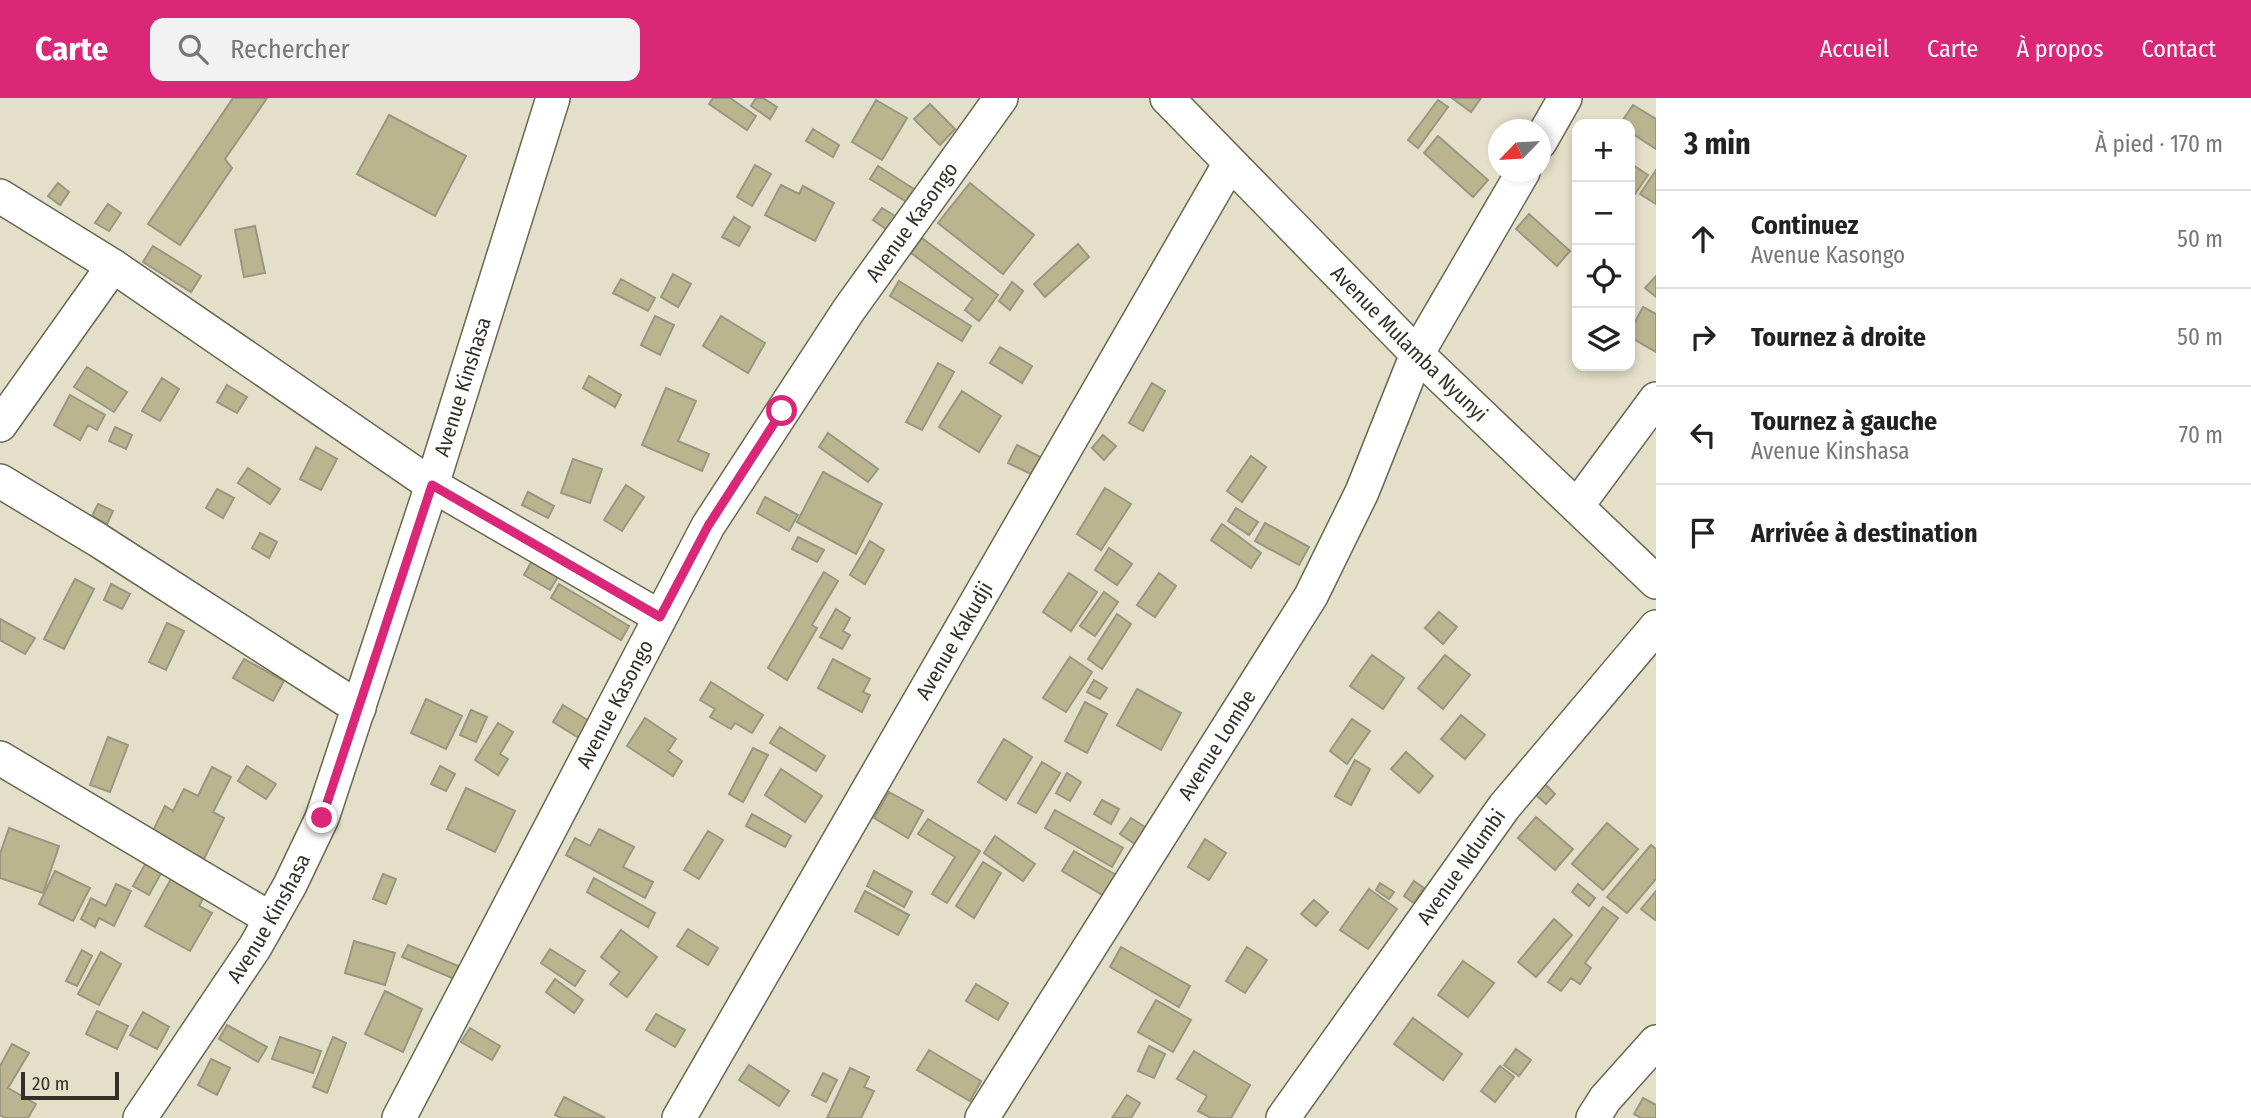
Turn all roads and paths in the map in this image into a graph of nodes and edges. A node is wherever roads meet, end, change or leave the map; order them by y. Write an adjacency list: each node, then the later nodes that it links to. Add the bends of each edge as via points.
1 (553, 98): 14 (street, Avenue Kinshasa)
2 (1001, 98): 17 (street, Avenue Kasongo, via 782,411 708,526)
3 (1167, 98): 6 (street, Avenue Mulamba Nyunyi)
4 (1565, 98): 5 (street)
5 (1551, 124)
6 (1230, 163): 10 (street, Avenue Mulamba Nyunyi); 25 (street, Avenue Kakudji)
7 (1517, 182): 10 (street, Avenue Lombe)
8 (0, 196): 9 (street)
9 (113, 266): 12 (street); 14 (street)
10 (1417, 354): 15 (street, Avenue Mulamba Nyunyi); 26 (street, Avenue Lombe, via 1362,492 1311,596)
11 (1656, 399): 15 (street)
12 (0, 425)
13 (0, 481): 19 (street)
14 (432, 485): 17 (street); 19 (street, Avenue Kinshasa)
15 (1577, 506): 16 (street, Avenue Mulamba Nyunyi)
16 (1656, 582)
17 (660, 617): 24 (street, Avenue Kasongo)
18 (1656, 627): 27 (street, Avenue Ndumbi, via 1504,807)
19 (359, 708): 21 (street, Avenue Kinshasa, via 322,818)
20 (0, 758): 21 (street)
21 (271, 919): 23 (street, Avenue Kinshasa)
22 (1656, 1042): 28 (street)
23 (140, 1118)
24 (399, 1118)
25 (679, 1118)
26 (982, 1118)
27 (1283, 1118)
28 (1593, 1118)

